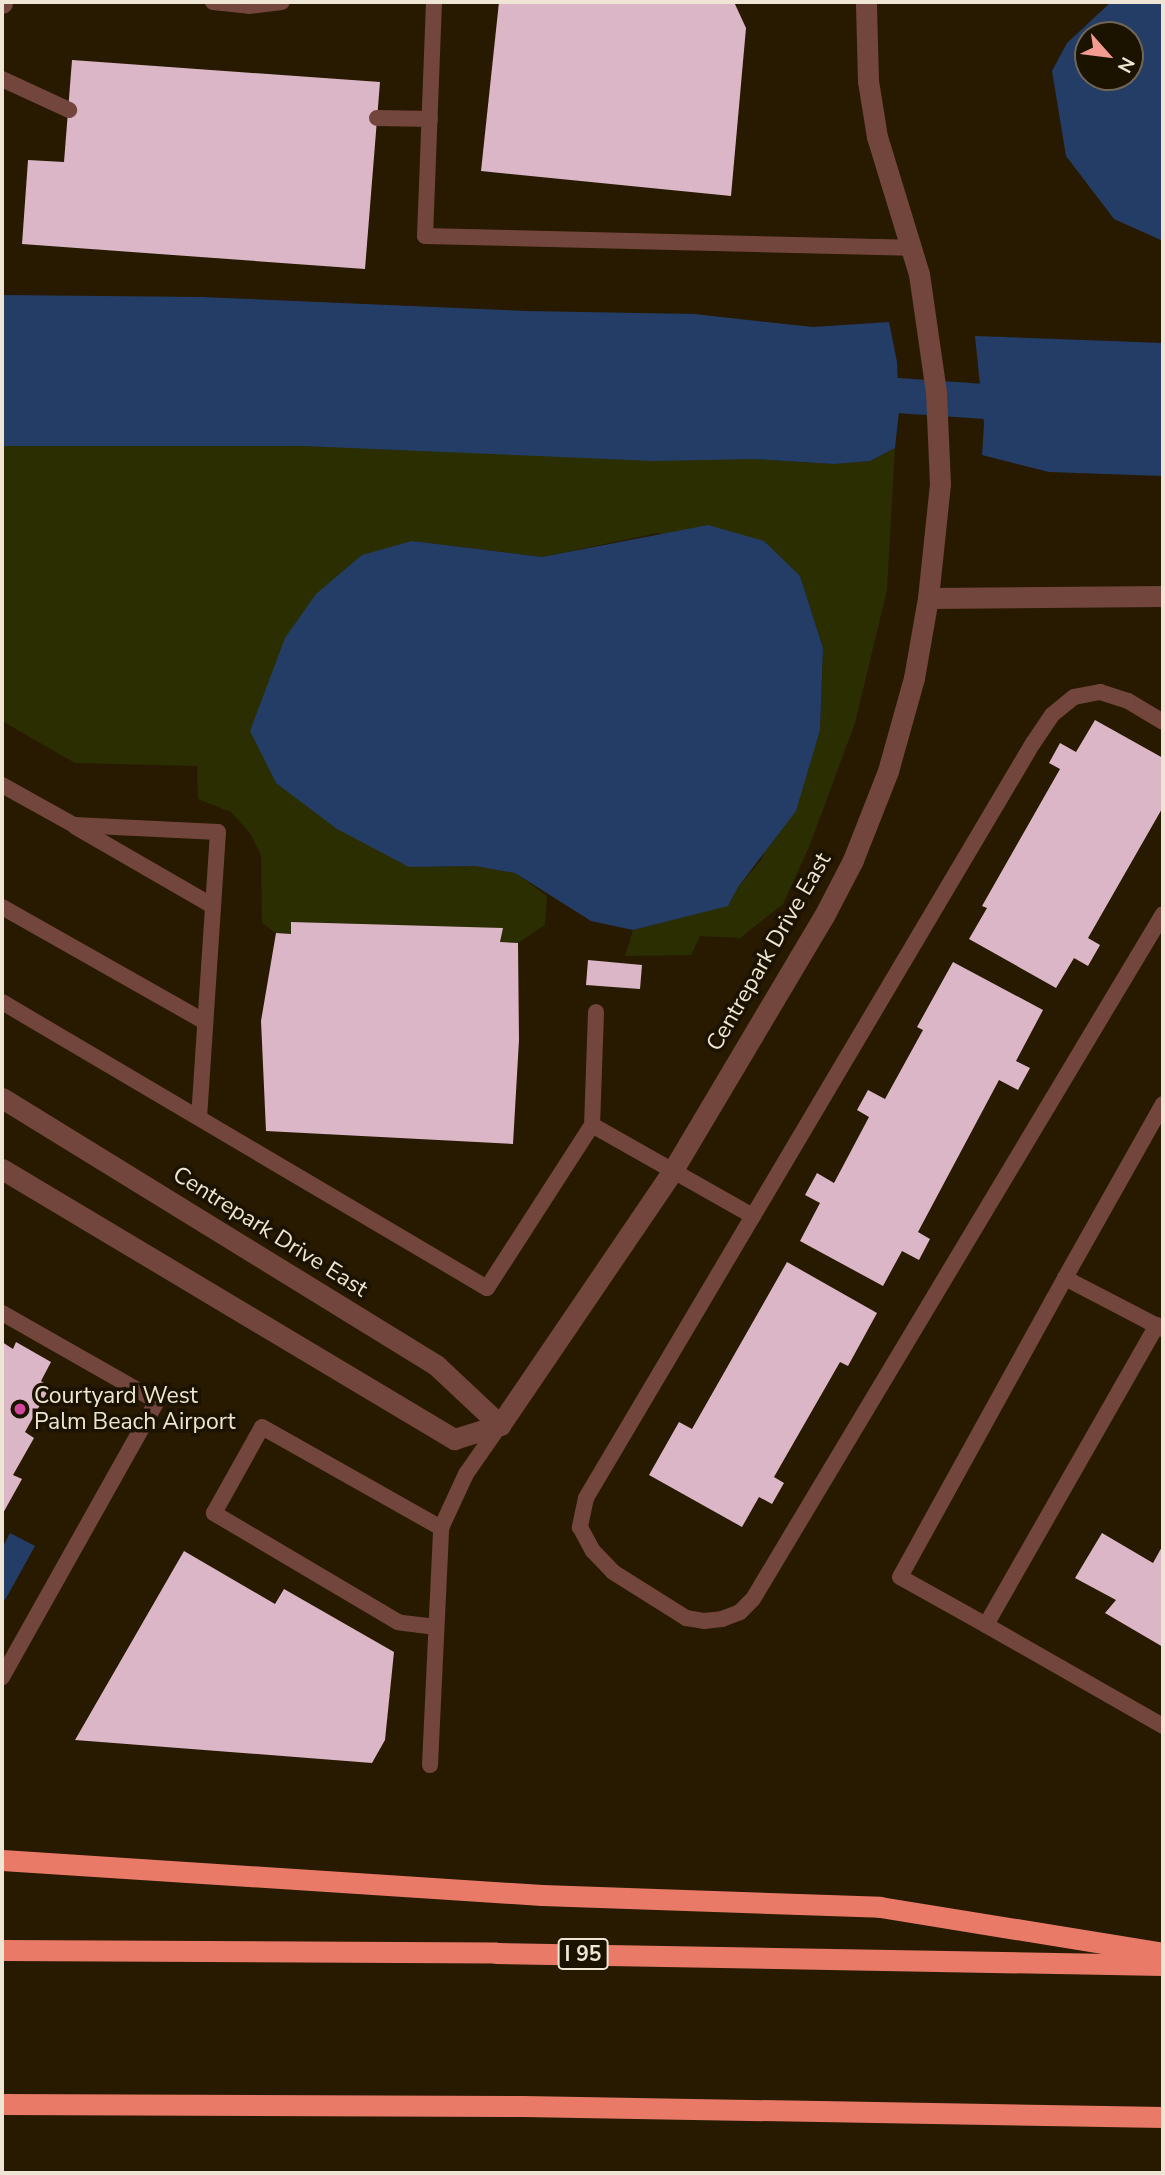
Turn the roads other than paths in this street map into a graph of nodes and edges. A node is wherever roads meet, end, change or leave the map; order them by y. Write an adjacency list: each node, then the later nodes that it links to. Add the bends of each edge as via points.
1 (214, 2): 2 (lane, via 249,6)
2 (282, 2)
3 (434, 2): 8 (lane)
4 (866, 2): 9 (street, Centrepark Drive East, via 868,81 877,137)
5 (2, 79): 6 (lane)
6 (69, 110)
7 (377, 118): 8 (lane)
8 (430, 119): 9 (lane, via 425,236)
9 (910, 248): 11 (street, Centrepark Drive East, via 919,274 936,392 940,484)
10 (1163, 596): 11 (street)
11 (929, 598): 26 (street, Centrepark Drive East, via 914,678 888,771 853,860)
12 (1163, 722): 27 (lane, via 1128,701 1100,692 1074,697 1052,715)
13 (2, 785): 14 (lane)
14 (74, 825): 15 (lane); 15 (lane, via 218,832)
15 (213, 906): 20 (lane)
16 (2, 907): 20 (lane)
17 (1163, 914): 27 (lane, via 753,1599 740,1612 704,1621 678,1614 613,1572 593,1551 580,1527 586,1498)
18 (2, 1002): 23 (lane)
19 (596, 1013): 24 (lane)
20 (205, 1022): 23 (lane)
21 (2, 1098): 31 (street, Centrepark Drive East, via 436,1365)
22 (1163, 1104): 28 (lane)
23 (199, 1117): 24 (lane, via 487,1288)
24 (592, 1125): 26 (lane)
25 (2, 1169): 31 (street, via 454,1439)
26 (673, 1170): 27 (lane); 31 (street, Centrepark Drive East)
27 (753, 1216)
28 (1065, 1278): 30 (lane); 33 (lane, via 900,1577)
29 (2, 1313): 35 (lane, via 156,1401)
30 (1160, 1327): 33 (lane)
31 (500, 1425): 32 (lane, via 466,1474)
32 (441, 1528): 34 (lane); 34 (lane, via 262,1427 215,1513 398,1622)
33 (986, 1625): 36 (lane)
34 (436, 1627): 37 (lane)
35 (2, 1677)
36 (1163, 1726)
37 (430, 1765)
38 (2, 1860): 40 (highway, via 542,1895 880,1906)
39 (2, 1950): 41 (highway, I 95)
40 (1163, 1953)
41 (1163, 1965)
42 (2, 2104): 43 (highway, via 495,2106)
43 (1163, 2117)

